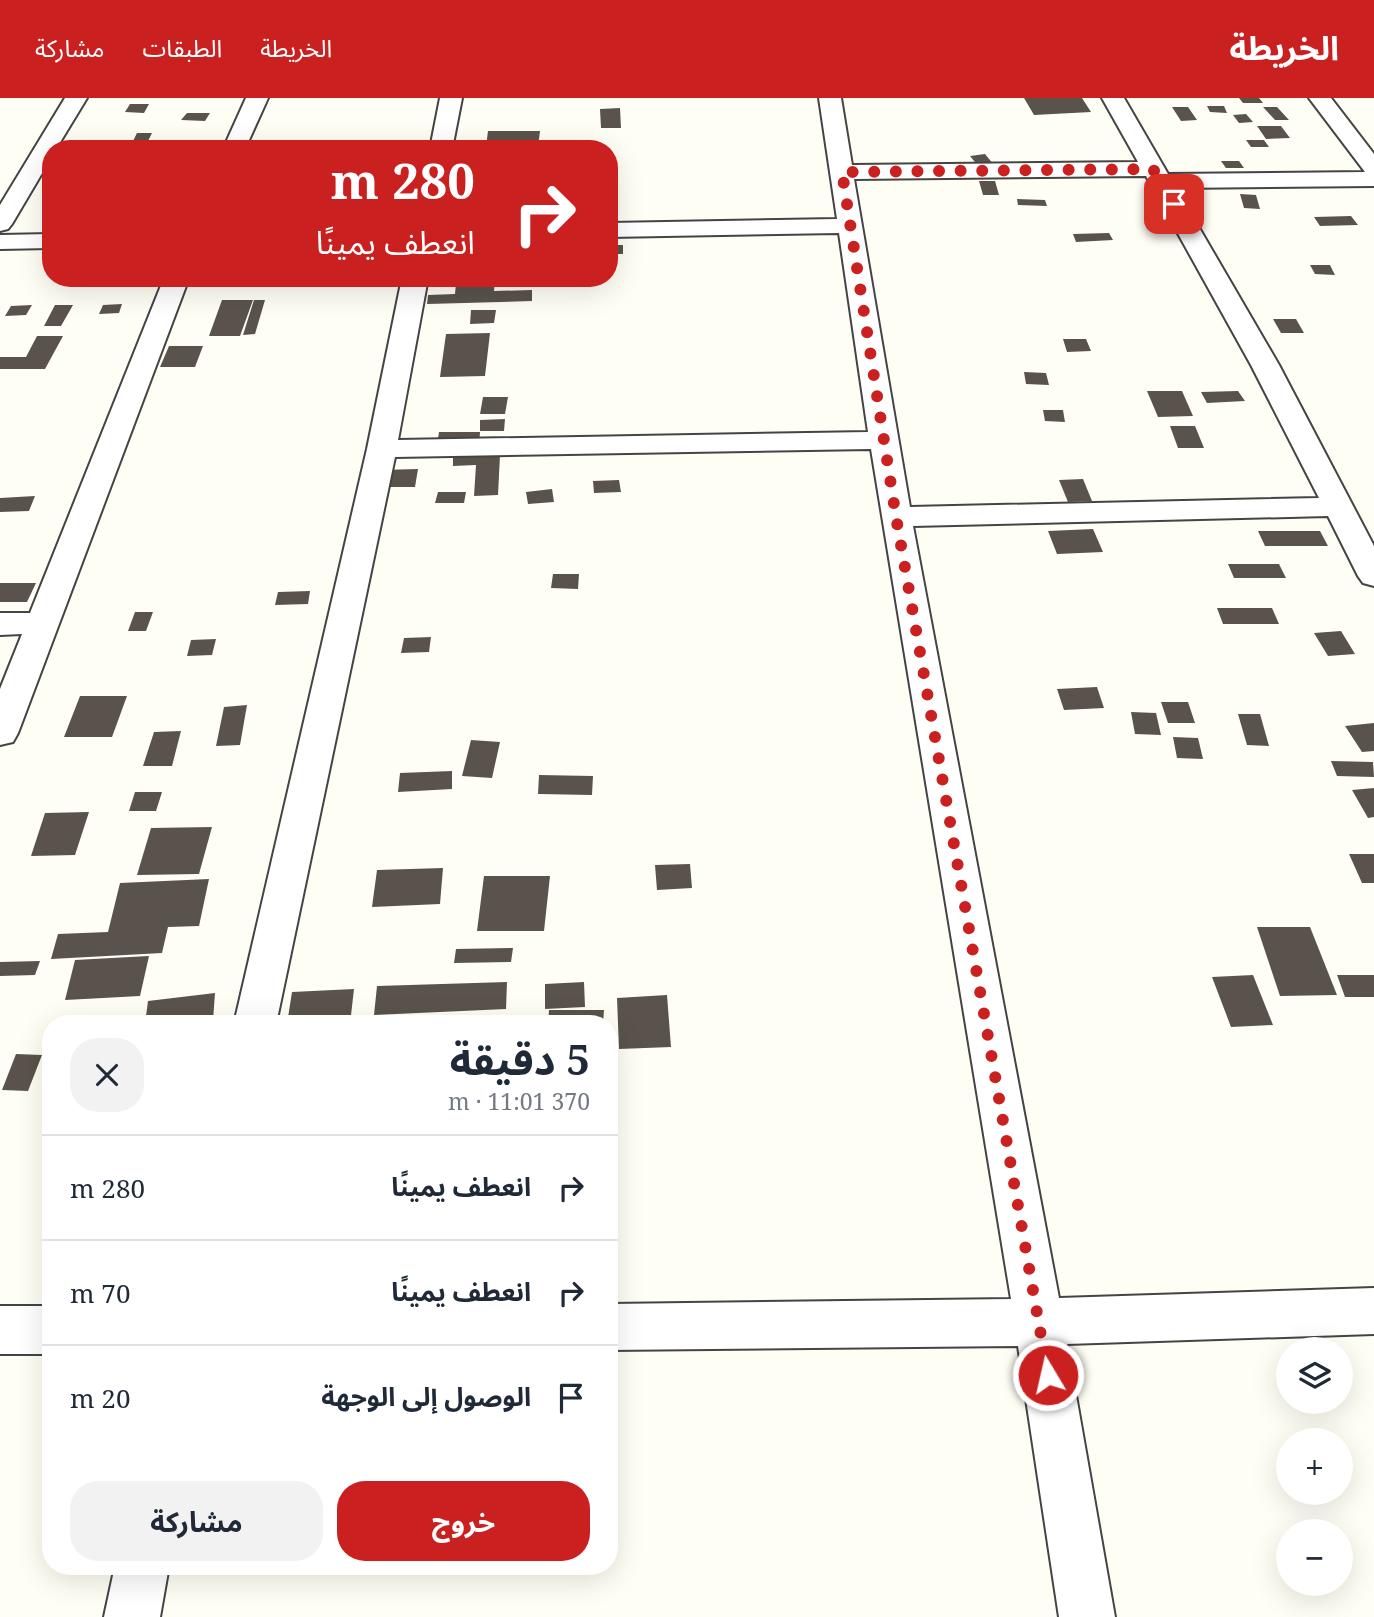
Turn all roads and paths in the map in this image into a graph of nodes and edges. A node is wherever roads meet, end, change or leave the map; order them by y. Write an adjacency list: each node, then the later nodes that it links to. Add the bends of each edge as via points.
1 (76, 98): 7 (street)
2 (257, 98): 8 (street)
3 (451, 98): 9 (street)
4 (830, 98): 12 (street)
5 (1113, 98): 13 (street)
6 (1320, 98): 11 (street)
7 (51, 140)
8 (238, 140)
9 (442, 140)
10 (42, 154): 15 (street)
11 (1374, 169)
12 (842, 172): 13 (street); 16 (street)
13 (1157, 175): 14 (street); 24 (street, via 1265,365)
14 (1374, 179)
15 (0, 224)
16 (850, 226): 17 (street); 22 (street)
17 (618, 230)
18 (42, 241): 19 (street)
19 (0, 242)
20 (174, 287): 27 (street)
21 (413, 287): 23 (street)
22 (884, 440): 23 (street); 25 (street)
23 (382, 449): 30 (street)
24 (1338, 507): 25 (street); 26 (street)
25 (896, 517): 32 (street)
26 (1374, 576)
27 (43, 623): 28 (street); 29 (street)
28 (0, 624)
29 (0, 733)
30 (257, 1015)
31 (1374, 1311): 32 (street)
32 (1039, 1322): 33 (street); 38 (street)
33 (618, 1327)
34 (0, 1330): 35 (street)
35 (42, 1330)
36 (140, 1575): 37 (street)
37 (132, 1617)
38 (1087, 1617)

